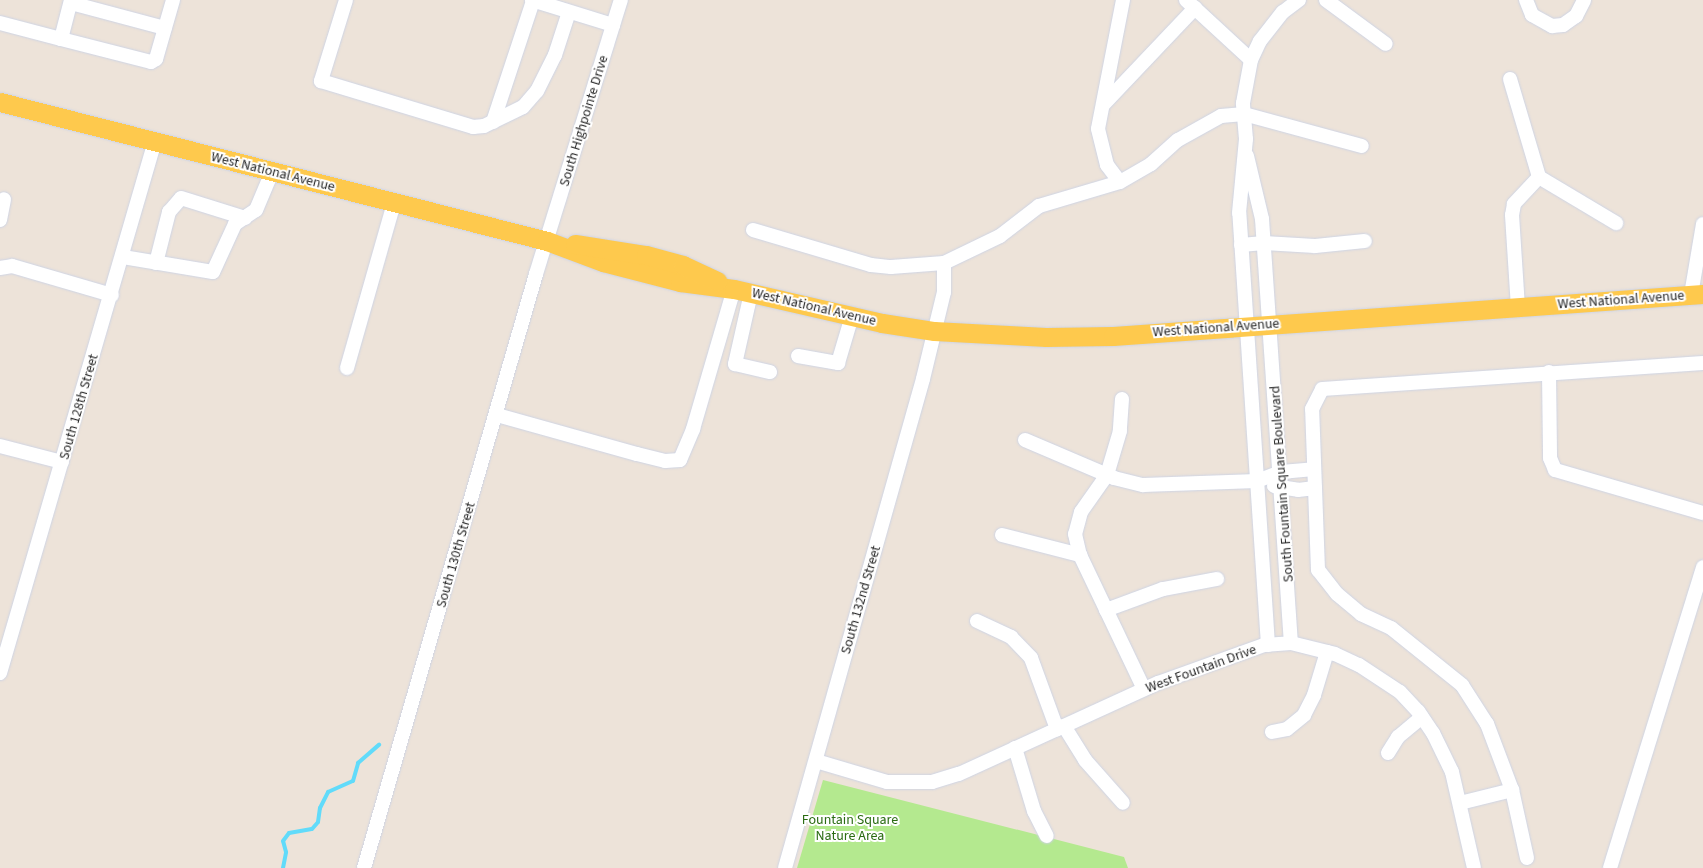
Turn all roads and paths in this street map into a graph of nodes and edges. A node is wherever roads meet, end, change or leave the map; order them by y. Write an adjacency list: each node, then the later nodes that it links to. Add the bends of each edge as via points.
1 (173, 0): 15 (street)
2 (346, 0): 23 (street, via 321,81 473,127)
3 (533, 0): 12 (street); 23 (street)
4 (621, 0): 14 (street, South Highpointe Drive)
5 (1123, 0): 21 (street)
6 (1299, 0): 18 (street, via 1270,26)
7 (1326, 0): 17 (street)
8 (1526, 0): 9 (street, via 1532,15 1552,26 1563,25 1576,16)
9 (1584, 0)
10 (71, 1): 15 (street); 16 (street)
11 (1190, 4): 18 (street); 21 (street)
12 (569, 12): 14 (street); 23 (street, via 553,62 537,91 523,107)
13 (0, 23): 16 (street)
14 (613, 25): 38 (street, South Highpointe Drive)
15 (165, 28): 16 (street, via 156,59 152,62)
16 (61, 39)
17 (1386, 44)
18 (1251, 60): 22 (street, via 1245,82)
19 (1510, 79): 28 (street)
20 (0, 102): 24 (main road, West National Avenue)
21 (1103, 106): 29 (street, via 1098,129 1100,146 1107,165)
22 (1244, 114): 25 (street); 26 (street); 29 (street, via 1221,116 1178,140 1151,164)
23 (493, 122)
24 (155, 142): 27 (main road, West National Avenue); 42 (street, South 128th Street)
25 (1362, 146)
26 (1246, 153): 39 (street, South Fountain Square Boulevard, via 1260,210); 40 (street, South Fountain Square Boulevard, via 1240,198)
27 (272, 172): 31 (main road, West National Avenue); 32 (street, via 256,210)
28 (1538, 177): 34 (street); 49 (street, via 1514,204 1512,215)
29 (1120, 182): 44 (street, via 1039,206 993,240)
30 (4, 199): 33 (street)
31 (394, 203): 38 (main road, West National Avenue); 56 (street)
32 (245, 218): 43 (street, via 235,224 213,272); 43 (street, via 181,198 168,212)
33 (0, 220)
34 (1616, 223)
35 (1703, 224): 41 (street)
36 (753, 230): 44 (street, via 871,265 891,267)
37 (1365, 240): 39 (street, via 1315,246)
38 (546, 242): 46 (main road, West National Avenue, via 608,247 646,255 683,266); 60 (street, South 130th Street)
39 (1264, 243): 40 (street); 51 (street, South Fountain Square Boulevard)
40 (1241, 245): 52 (street, South Fountain Square Boulevard)
41 (1700, 253): 47 (street)
42 (123, 257): 43 (street); 48 (street, South 128th Street)
43 (156, 263)
44 (944, 263): 53 (street, South 132nd Street, via 944,292)
45 (0, 268): 48 (street, via 12,266)
46 (742, 291): 50 (main road, West National Avenue); 57 (street, via 735,364); 60 (street, via 680,460 665,461)
47 (1697, 295): 49 (main road, West National Avenue)
48 (112, 296): 63 (street, South 128th Street)
49 (1518, 307): 51 (main road, West National Avenue)
50 (852, 316): 53 (main road, West National Avenue); 54 (street, via 838,363)
51 (1271, 324): 52 (main road, West National Avenue); 65 (street, South Fountain Square Boulevard)
52 (1245, 325): 53 (main road, West National Avenue, via 1046,337); 67 (street, South Fountain Square Boulevard)
53 (934, 331): 87 (street, South 132nd Street)
54 (798, 356)
55 (1703, 363): 58 (street)
56 (347, 368)
57 (770, 372)
58 (1549, 372): 64 (street, via 1322,389 1312,409); 70 (street, via 1550,458 1555,470)
59 (1122, 399): 66 (street, via 1120,430)
60 (497, 415): 93 (street, South 130th Street)
61 (1024, 440): 66 (street)
62 (0, 446): 63 (street)
63 (62, 462): 80 (street, South 128th Street)
64 (1314, 469): 65 (street); 69 (street)
65 (1281, 472): 67 (street); 68 (street, South Fountain Square Boulevard)
66 (1107, 475): 67 (street, via 1143,485); 72 (street, via 1081,512 1075,534)
67 (1257, 480): 68 (street); 78 (street, South Fountain Square Boulevard)
68 (1282, 488): 69 (street); 77 (street, South Fountain Square Boulevard)
69 (1315, 488): 88 (street, via 1318,570 1337,594 1361,614 1391,628 1462,685 1487,724)
70 (1703, 513)
71 (1002, 535): 72 (street)
72 (1080, 555): 75 (street)
73 (1703, 567): 96 (street)
74 (1217, 579): 75 (street, via 1163,589)
75 (1106, 610): 81 (street)
76 (977, 620): 83 (street, via 1011,637 1031,658)
77 (1291, 643): 78 (street, West Fountain Drive); 79 (street, West Fountain Drive)
78 (1268, 644): 81 (street, West Fountain Drive)
79 (1328, 652): 82 (street, West Fountain Drive, via 1382,678); 84 (street, via 1314,696 1304,714 1287,729)
80 (0, 673)
81 (1144, 689): 83 (street, West Fountain Drive)
82 (1422, 717): 86 (street, via 1398,737); 90 (street, West Fountain Drive, via 1446,756)
83 (1061, 727): 85 (street, West Fountain Drive); 89 (street)
84 (1272, 732)
85 (1015, 748): 87 (street, West Fountain Drive, via 949,777 911,784 887,782); 91 (street, via 1034,811)
86 (1388, 753)
87 (816, 761): 94 (street, South 132nd Street)
88 (1512, 790): 90 (street); 92 (street)
89 (1123, 802)
90 (1460, 803): 95 (street, West Fountain Drive)
91 (1047, 836)
92 (1527, 858)
93 (364, 868)
94 (785, 868)
95 (1474, 868)
96 (1610, 868)

